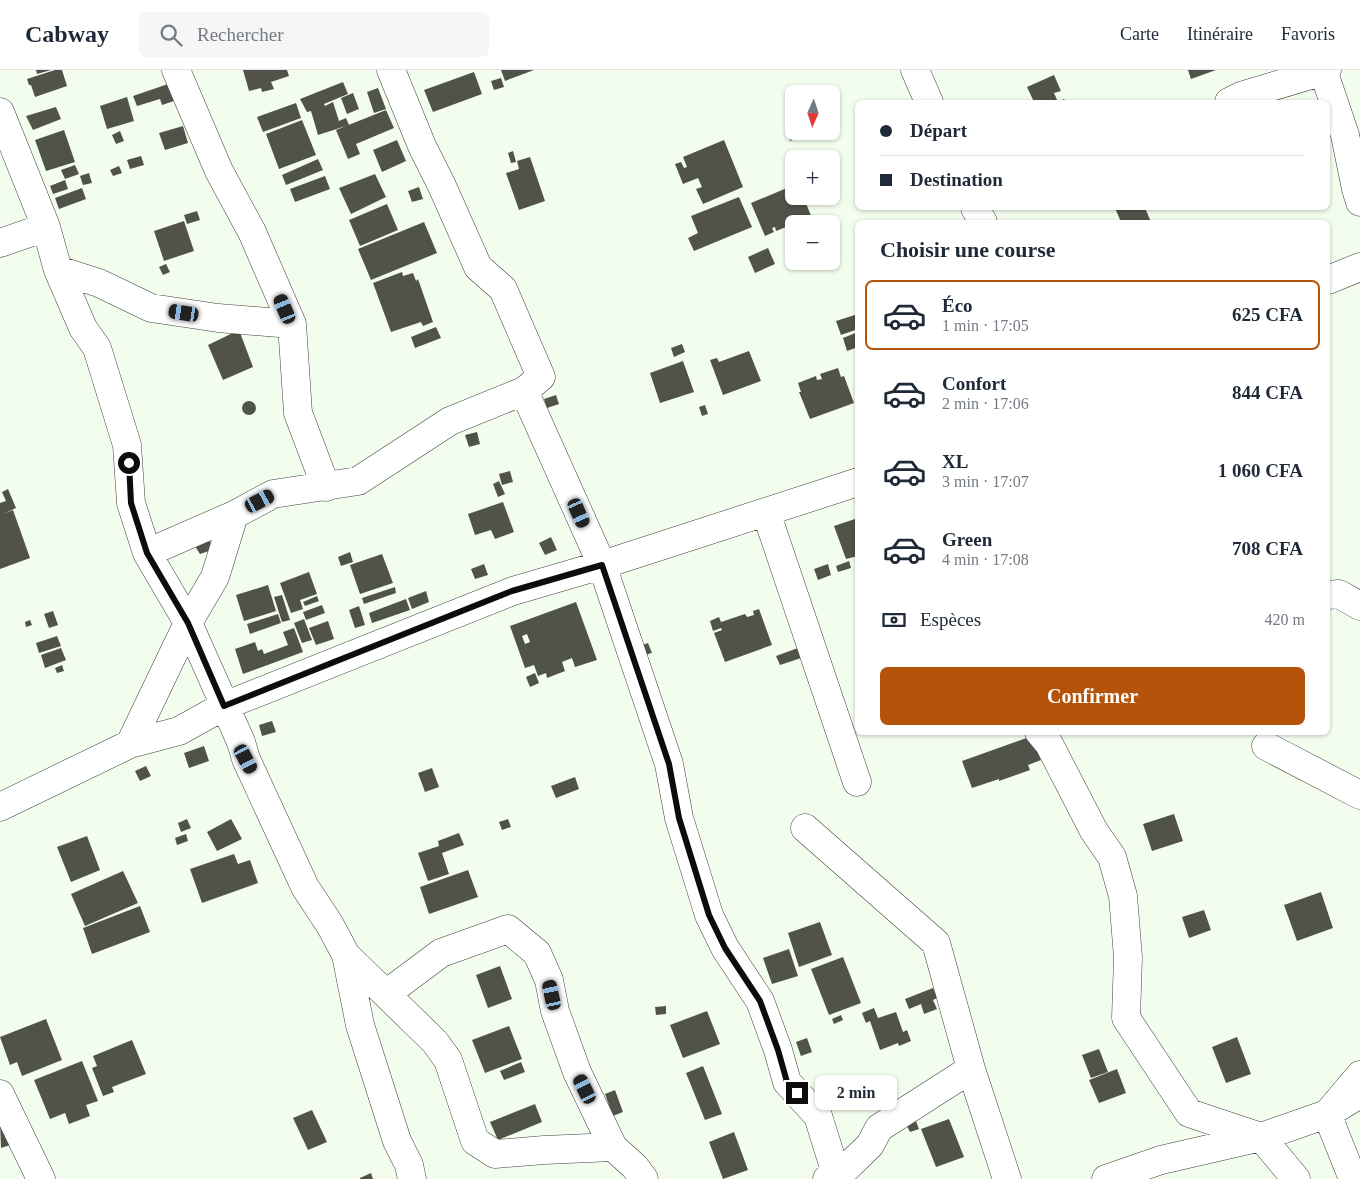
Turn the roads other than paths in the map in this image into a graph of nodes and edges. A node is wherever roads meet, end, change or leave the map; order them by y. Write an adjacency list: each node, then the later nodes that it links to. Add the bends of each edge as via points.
1 (176, 70): 15 (street, via 219,171 252,232)
2 (391, 70): 16 (street, via 478,267 503,289 541,377)
3 (915, 70): 7 (street)
4 (1250, 70): 6 (street)
5 (1324, 70): 6 (street); 9 (street, via 1345,136)
6 (1235, 99)
7 (928, 100)
8 (0, 112): 10 (street)
9 (1360, 202)
10 (46, 227): 11 (street); 13 (street)
11 (0, 243)
12 (1360, 267): 14 (street)
13 (58, 270): 15 (street, via 99,283 151,308); 21 (street, via 83,328 97,348 128,445 131,503)
14 (1330, 279)
15 (292, 324): 18 (street, via 298,413)
16 (524, 391): 18 (street, via 450,421 358,481); 22 (street)
17 (855, 483): 19 (street)
18 (326, 487): 20 (street, via 272,494)
19 (766, 512): 22 (street); 30 (street)
20 (234, 515): 21 (street); 25 (street, via 215,577)
21 (147, 553): 25 (street)
22 (602, 565): 26 (street, via 512,591); 43 (street, via 669,764 679,818 709,915 725,948 760,1001 787,1082 818,1116)
23 (1330, 595): 24 (street, via 1338,594)
24 (1360, 606)
25 (188, 623): 26 (street); 28 (street)
26 (224, 706): 28 (street, via 179,731); 34 (street, via 305,887)
27 (1042, 735): 41 (street, via 1094,831 1112,857 1123,896 1127,939 1126,1018 1189,1113)
28 (130, 744): 32 (street)
29 (1266, 746): 31 (street)
30 (857, 782)
31 (1360, 795)
32 (0, 807)
33 (805, 828): 36 (street, via 936,943)
34 (346, 954): 35 (street); 45 (street, via 360,1025)
35 (386, 994): 42 (street, via 435,1042 448,1060 475,1141 494,1154); 42 (street, via 441,953 508,929 537,953 577,1072)
36 (971, 1069): 43 (street, via 879,1128 870,1146); 47 (street)
37 (1360, 1075): 40 (street)
38 (0, 1094): 44 (street)
39 (1360, 1094): 40 (street)
40 (1327, 1114): 41 (street); 50 (street)
41 (1261, 1137): 48 (street, via 1161,1160); 49 (street)
42 (613, 1147): 46 (street)
43 (832, 1178)
44 (41, 1179)
45 (412, 1179)
46 (644, 1179)
47 (1007, 1179)
48 (1106, 1179)
49 (1296, 1179)
50 (1353, 1179)

